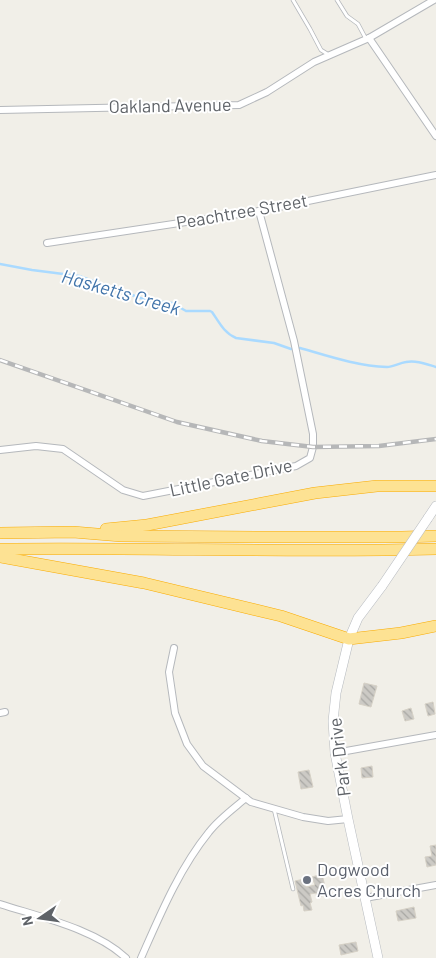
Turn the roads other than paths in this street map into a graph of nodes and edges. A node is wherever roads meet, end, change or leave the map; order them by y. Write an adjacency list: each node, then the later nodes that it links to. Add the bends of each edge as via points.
1 (292, 0): 5 (lane, via 321,50)
2 (337, 0): 4 (lane)
3 (434, 0): 4 (street, Oakland Avenue)
4 (368, 39): 5 (street, Oakland Avenue); 7 (street)
5 (329, 56): 6 (street, Oakland Avenue, via 239,105)
6 (0, 110)
7 (435, 134)
8 (436, 175): 9 (street, Peachtree Street)
9 (259, 211): 10 (street, Peachtree Street); 11 (street, Little Gate Drive, via 294,341 312,434 310,458 296,466 143,496 123,490 63,449 36,446)
10 (47, 243)
11 (0, 450)
12 (436, 486): 15 (highway, via 377,486 315,493 147,526)
13 (436, 506): 21 (street, Park Drive, bridge, via 358,618)
14 (0, 532): 15 (highway)
15 (73, 532): 16 (highway, via 264,538)
16 (436, 536)
17 (436, 549): 18 (highway)
18 (0, 550)
19 (0, 557): 21 (highway, via 144,583 281,616)
20 (436, 626): 21 (highway)
21 (349, 639): 24 (street, Park Drive, via 336,694 333,721)
22 (174, 648): 25 (street, via 170,686 175,713 187,744 203,766)
23 (436, 735): 24 (street)
24 (336, 753): 27 (street, Park Drive)
25 (246, 798): 26 (street); 33 (street, via 218,822 189,859)
26 (274, 809): 27 (street, via 328,821); 29 (lane)
27 (348, 820): 30 (street, Park Drive)
28 (436, 884): 30 (street)
29 (293, 889)
30 (365, 898): 34 (street, Park Drive)
31 (0, 904): 32 (street, via 89,935)
32 (126, 958)
33 (141, 958)
34 (378, 958)

